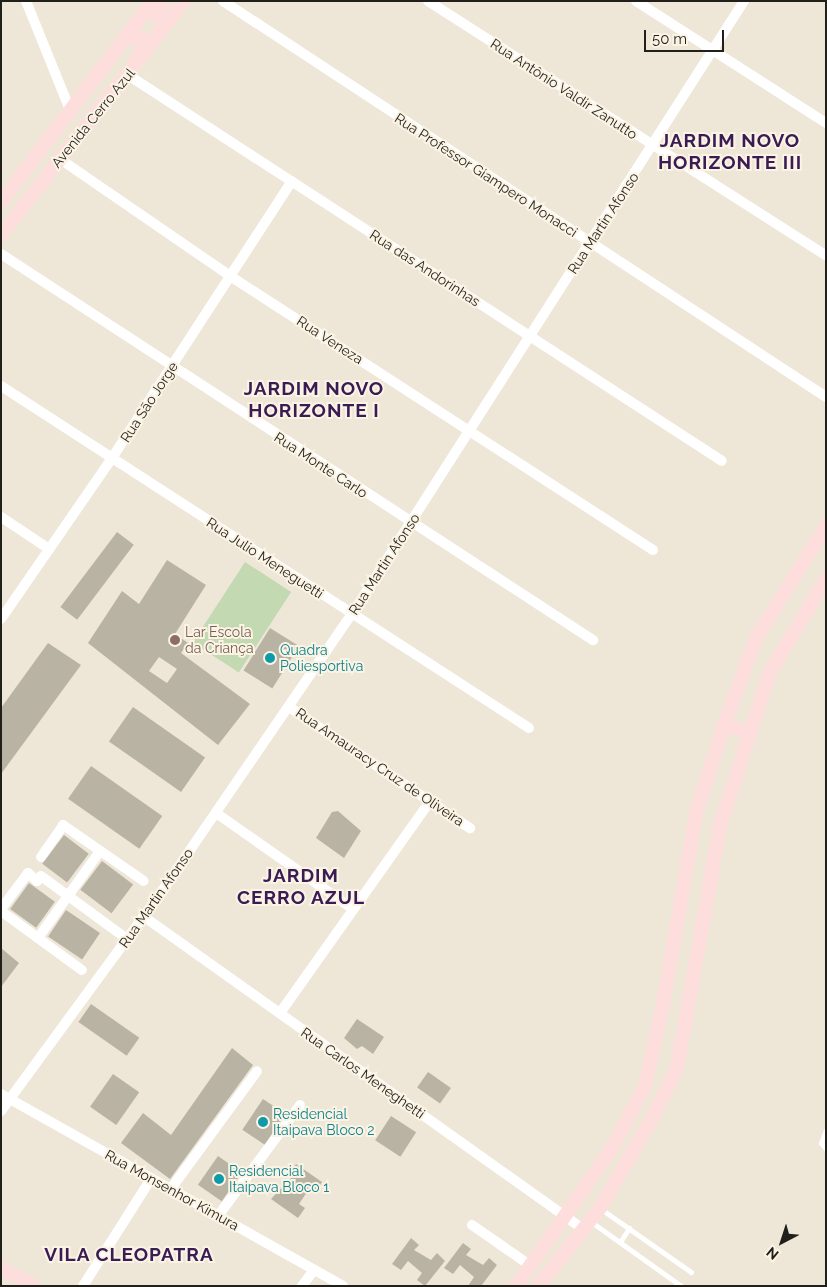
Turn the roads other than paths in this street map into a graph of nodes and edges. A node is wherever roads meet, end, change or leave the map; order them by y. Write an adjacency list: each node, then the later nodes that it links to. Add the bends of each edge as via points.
1 (26, 1): 13 (street)
2 (153, 1): 10 (main road, Avenida Cerro Azul)
3 (162, 1): 9 (main road, via 157,15 162,22)
4 (184, 1): 9 (main road, Avenida Cerro Azul)
5 (223, 1): 20 (street, Rua Professor Giampero Monacci)
6 (428, 1): 15 (street, Rua Antônio Valdir Zanutto)
7 (636, 1): 11 (street)
8 (744, 1): 11 (street, Rua Martin Afonso)
9 (169, 21): 12 (main road, Avenida Cerro Azul)
10 (125, 37): 12 (main road, via 138,35 144,43); 13 (main road, Avenida Cerro Azul)
11 (712, 51): 14 (street); 15 (street, Rua Martin Afonso)
12 (128, 75): 16 (main road, Avenida Cerro Azul); 17 (street, Rua das Andorinhas)
13 (70, 110): 18 (main road, Avenida Cerro Azul)
14 (826, 124)
15 (652, 147): 20 (street, Rua Martin Afonso); 22 (street, Rua Antônio Valdir Zanutto)
16 (60, 159): 19 (main road, Avenida Cerro Azul); 23 (street, Rua Veneza)
17 (292, 181): 23 (street, Rua São Jorge); 24 (street, Rua das Andorinhas)
18 (1, 202)
19 (1, 235)
20 (592, 244): 24 (street, Rua Martin Afonso); 27 (street, Rua Professor Giampero Monacci)
21 (1, 254): 25 (street, Rua Monte Carlo)
22 (826, 256)
23 (230, 276): 25 (street, Rua São Jorge); 28 (street, Rua Veneza)
24 (529, 337): 28 (street, Rua Martin Afonso); 30 (street, Rua das Andorinhas)
25 (171, 368): 29 (street, Rua São Jorge); 32 (street, Rua Monte Carlo)
26 (1, 386): 29 (street, Rua Julio Meneguetti)
27 (826, 397)
28 (469, 430): 32 (street, Rua Martin Afonso); 35 (street, Rua Veneza)
29 (112, 458): 34 (street, Rua São Jorge); 37 (street, Rua Julio Meneguetti)
30 (722, 461)
31 (1, 517): 34 (street)
32 (410, 524): 37 (street, Rua Martin Afonso); 39 (street, Rua Monte Carlo)
33 (826, 526): 41 (main road, via 756,638)
34 (50, 549): 38 (street, Rua São Jorge)
35 (653, 550)
36 (826, 579): 43 (main road, via 782,647)
37 (351, 614): 40 (street, Rua Martin Afonso); 42 (street, Rua Julio Meneguetti)
38 (1, 619)
39 (593, 640)
40 (289, 707): 44 (street, Rua Amauracy Cruz de Oliveira); 45 (street, Rua Martin Afonso)
41 (724, 725): 43 (main road); 68 (main road, via 692,831 653,1058 629,1120)
42 (529, 728)
43 (749, 732): 66 (main road, via 720,826 677,1068)
44 (430, 801): 46 (street, Rua Amauracy Cruz de Oliveira); 51 (street)
45 (216, 813): 51 (street); 53 (street, Rua Martin Afonso)
46 (470, 828)
47 (100, 851): 48 (street, via 63,825); 49 (street); 50 (street)
48 (42, 857)
49 (144, 881)
50 (68, 896): 52 (street, via 41,876 37,881 28,873); 54 (street); 55 (street)
51 (353, 909): 57 (street)
52 (1, 911): 54 (street)
53 (143, 916): 55 (street, Rua Martin Afonso); 57 (street, Rua Carlos Meneghetti)
54 (38, 938): 56 (street)
55 (127, 939): 59 (street, Rua Martin Afonso)
56 (82, 970)
57 (280, 1014): 68 (street, Rua Carlos Meneghetti)
58 (256, 1071): 65 (street)
59 (6, 1097): 61 (street, Rua Martin Afonso); 64 (street, Rua Monsenhor Kimura)
60 (300, 1105): 67 (street)
61 (1, 1111)
62 (826, 1130): 63 (lane, via 821,1143)
63 (826, 1149)
64 (151, 1179): 65 (street, Rua Monsenhor Kimura); 78 (street)
65 (170, 1190): 67 (street, Rua Monsenhor Kimura)
66 (600, 1208): 70 (main road); 71 (lane)
67 (218, 1216): 75 (street, Rua Monsenhor Kimura)
68 (566, 1217): 70 (street, Rua Carlos Meneghetti); 73 (main road)
69 (472, 1225): 73 (street)
70 (586, 1225): 72 (lane); 82 (main road)
71 (629, 1228): 72 (lane); 76 (lane)
72 (620, 1242): 83 (lane)
73 (531, 1266): 81 (main road)
74 (1, 1268): 77 (main road)
75 (314, 1270): 79 (street); 80 (street, Rua Monsenhor Kimura)
76 (691, 1272)
77 (33, 1286)
78 (83, 1286)
79 (302, 1286)
80 (343, 1286)
81 (516, 1286)
82 (538, 1286)
83 (681, 1286)

